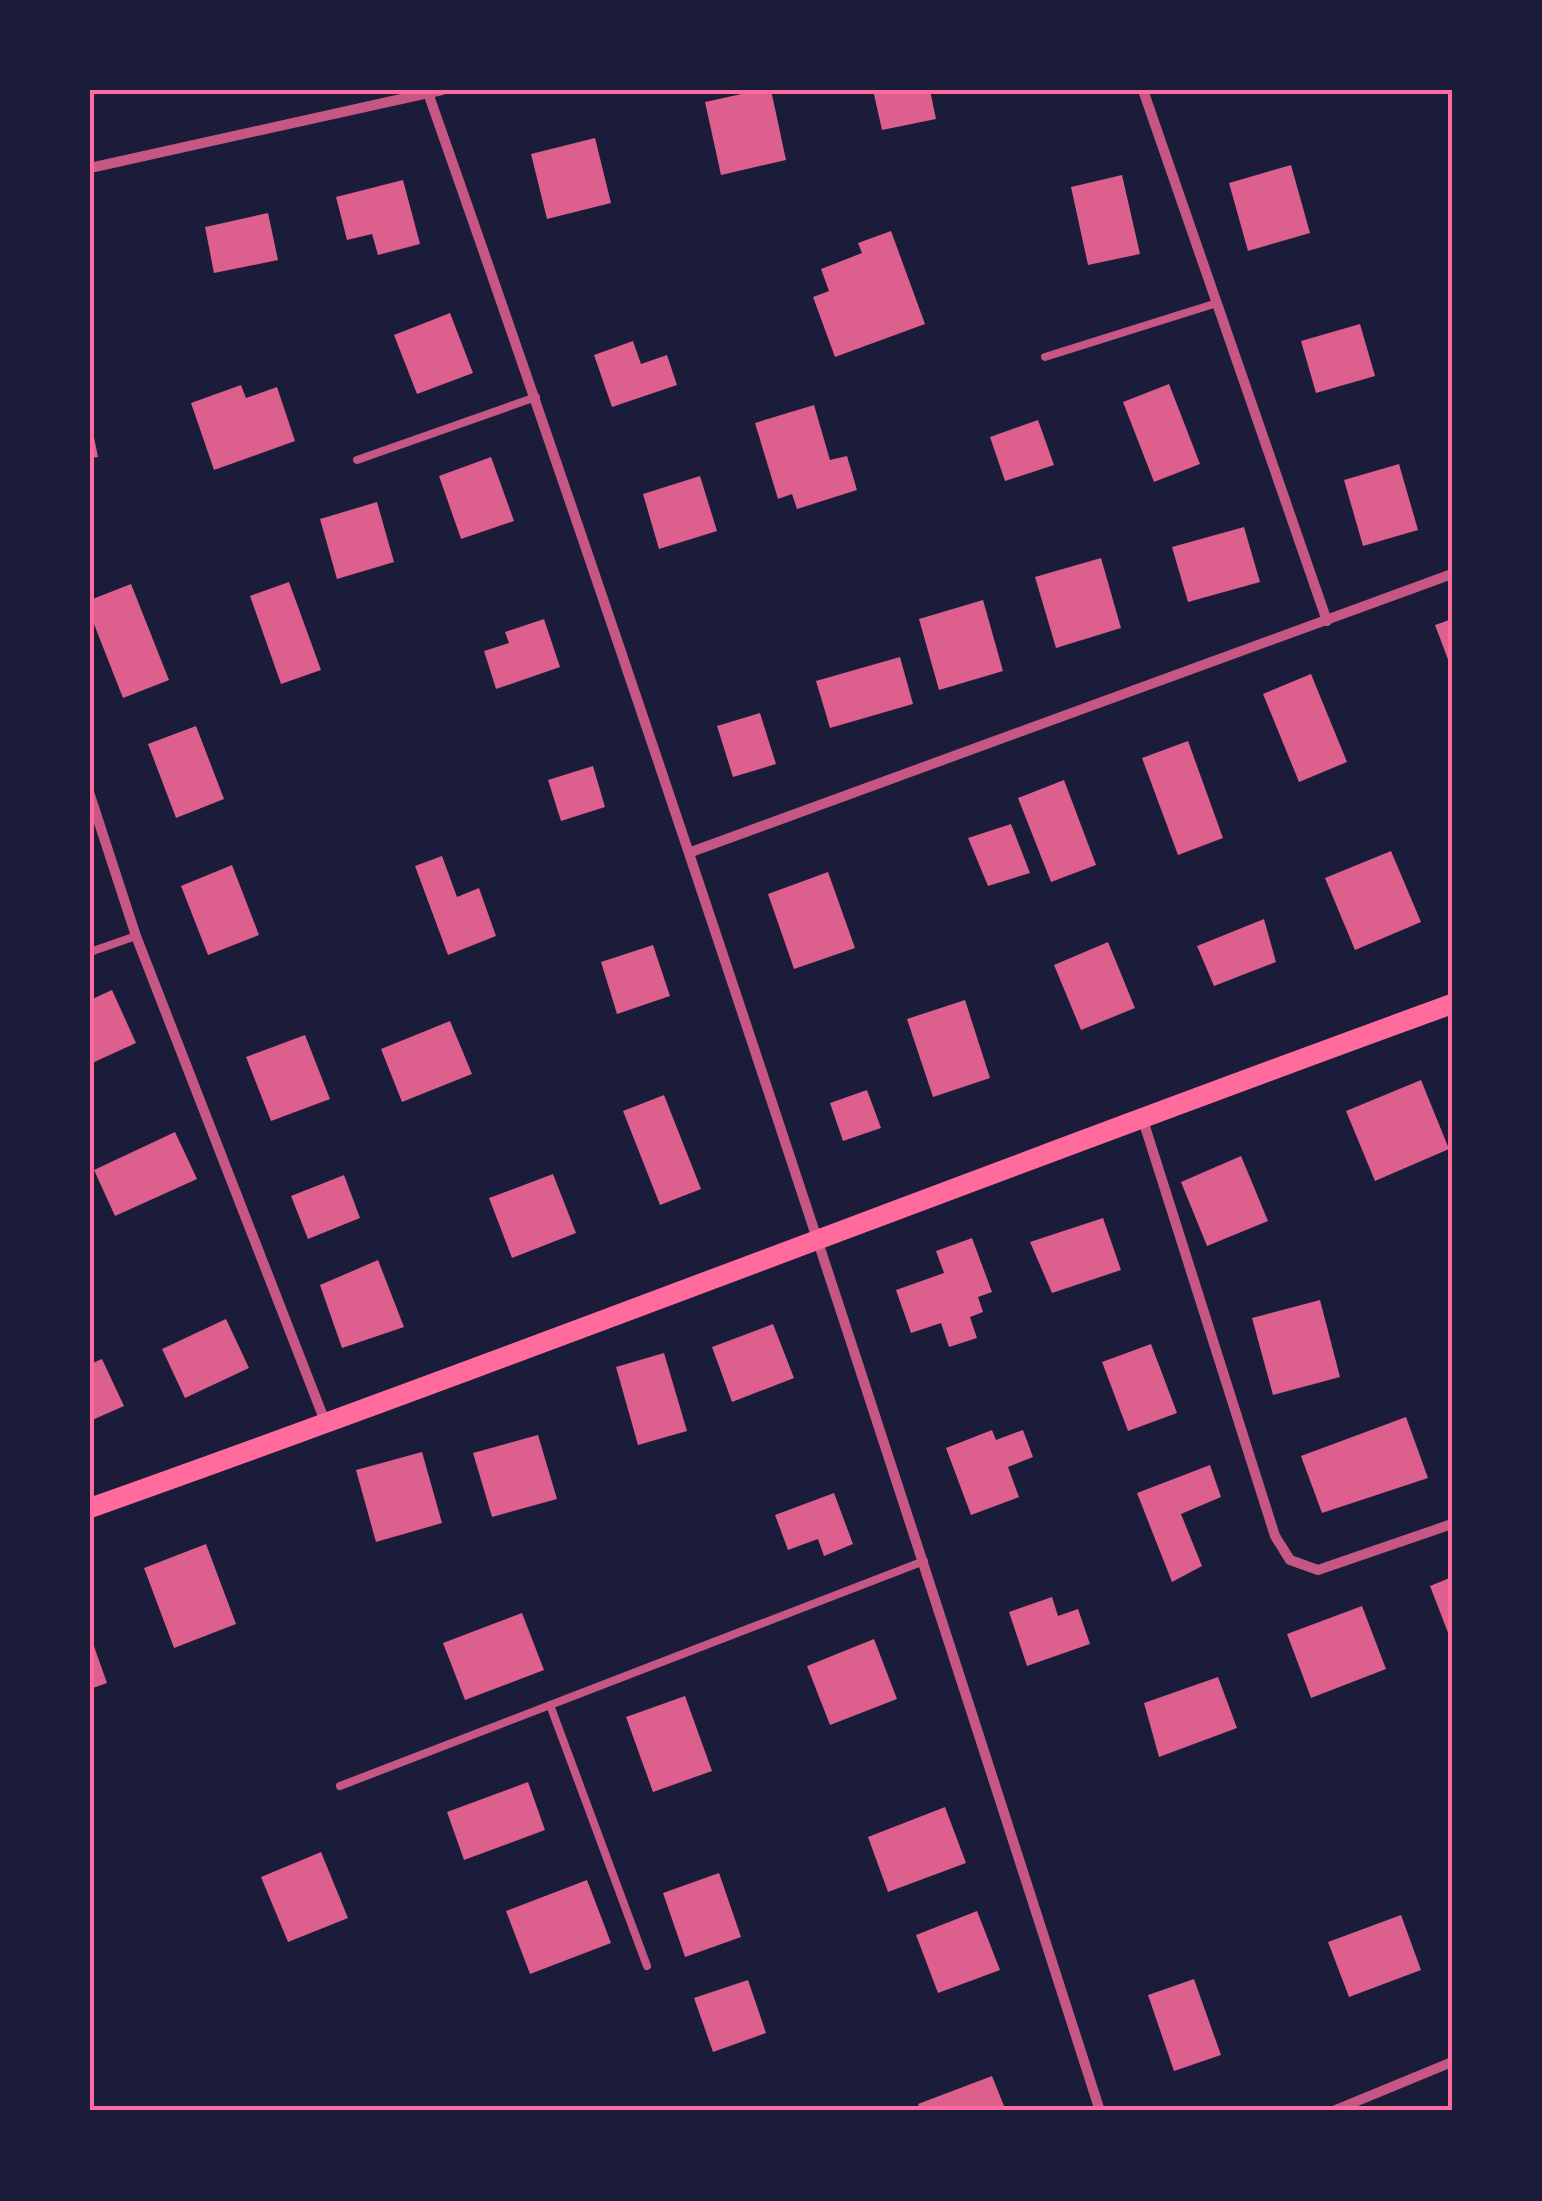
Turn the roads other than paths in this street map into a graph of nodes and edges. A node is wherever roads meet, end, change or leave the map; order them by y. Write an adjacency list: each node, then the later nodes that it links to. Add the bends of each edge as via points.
1 (442, 90): 3 (street)
2 (1142, 90): 5 (street)
3 (428, 91): 4 (street); 7 (street)
4 (90, 168)
5 (1216, 303): 6 (lane); 10 (street)
6 (1045, 357)
7 (536, 397): 8 (lane); 12 (street)
8 (357, 460)
9 (1452, 574): 10 (street)
10 (1327, 620): 12 (street)
11 (90, 794): 13 (street)
12 (690, 852): 17 (street)
13 (136, 936): 14 (lane); 18 (street)
14 (90, 952)
15 (1452, 1004): 16 (main road)
16 (1142, 1116): 17 (main road); 20 (street, via 1275,1536 1290,1560 1318,1570)
17 (818, 1239): 18 (main road); 21 (street)
18 (326, 1424): 19 (main road)
19 (90, 1508)
20 (1452, 1524)
21 (924, 1560): 22 (lane); 26 (street)
22 (550, 1705): 23 (lane); 24 (lane)
23 (340, 1786)
24 (646, 1966)
25 (1452, 2062): 27 (street)
26 (1100, 2111)
27 (1334, 2111)

